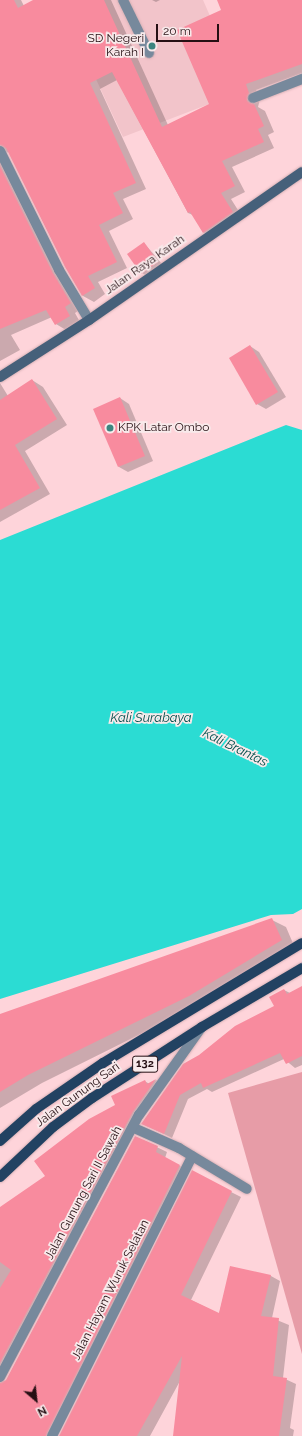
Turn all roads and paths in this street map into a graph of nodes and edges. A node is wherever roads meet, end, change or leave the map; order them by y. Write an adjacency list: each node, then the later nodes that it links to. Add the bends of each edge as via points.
1 (123, 0): 2 (street)
2 (149, 53)
3 (302, 79): 4 (street)
4 (253, 98)
5 (0, 151): 7 (street, via 59,270)
6 (302, 172): 7 (main road, Jalan Raya Karah)
7 (88, 320): 8 (main road, Jalan Raya Karah)
8 (0, 377)
9 (302, 942): 13 (main road, Jalan Gunung Sari / 132, via 103,1063 36,1109)
10 (302, 968): 11 (main road, Jalan Gunung Sari / 132)
11 (202, 1027): 12 (street, Jalan Gunung Sari II Sawah, via 146,1103); 15 (main road, Jalan Gunung Sari / 132, via 64,1119)
12 (134, 1128): 14 (street); 17 (street, Jalan Gunung Sari II Sawah)
13 (0, 1141)
14 (192, 1156): 16 (street); 18 (street, Jalan Hayam Wuruk Selatan)
15 (0, 1177)
16 (247, 1189)
17 (0, 1377)
18 (52, 1436)

